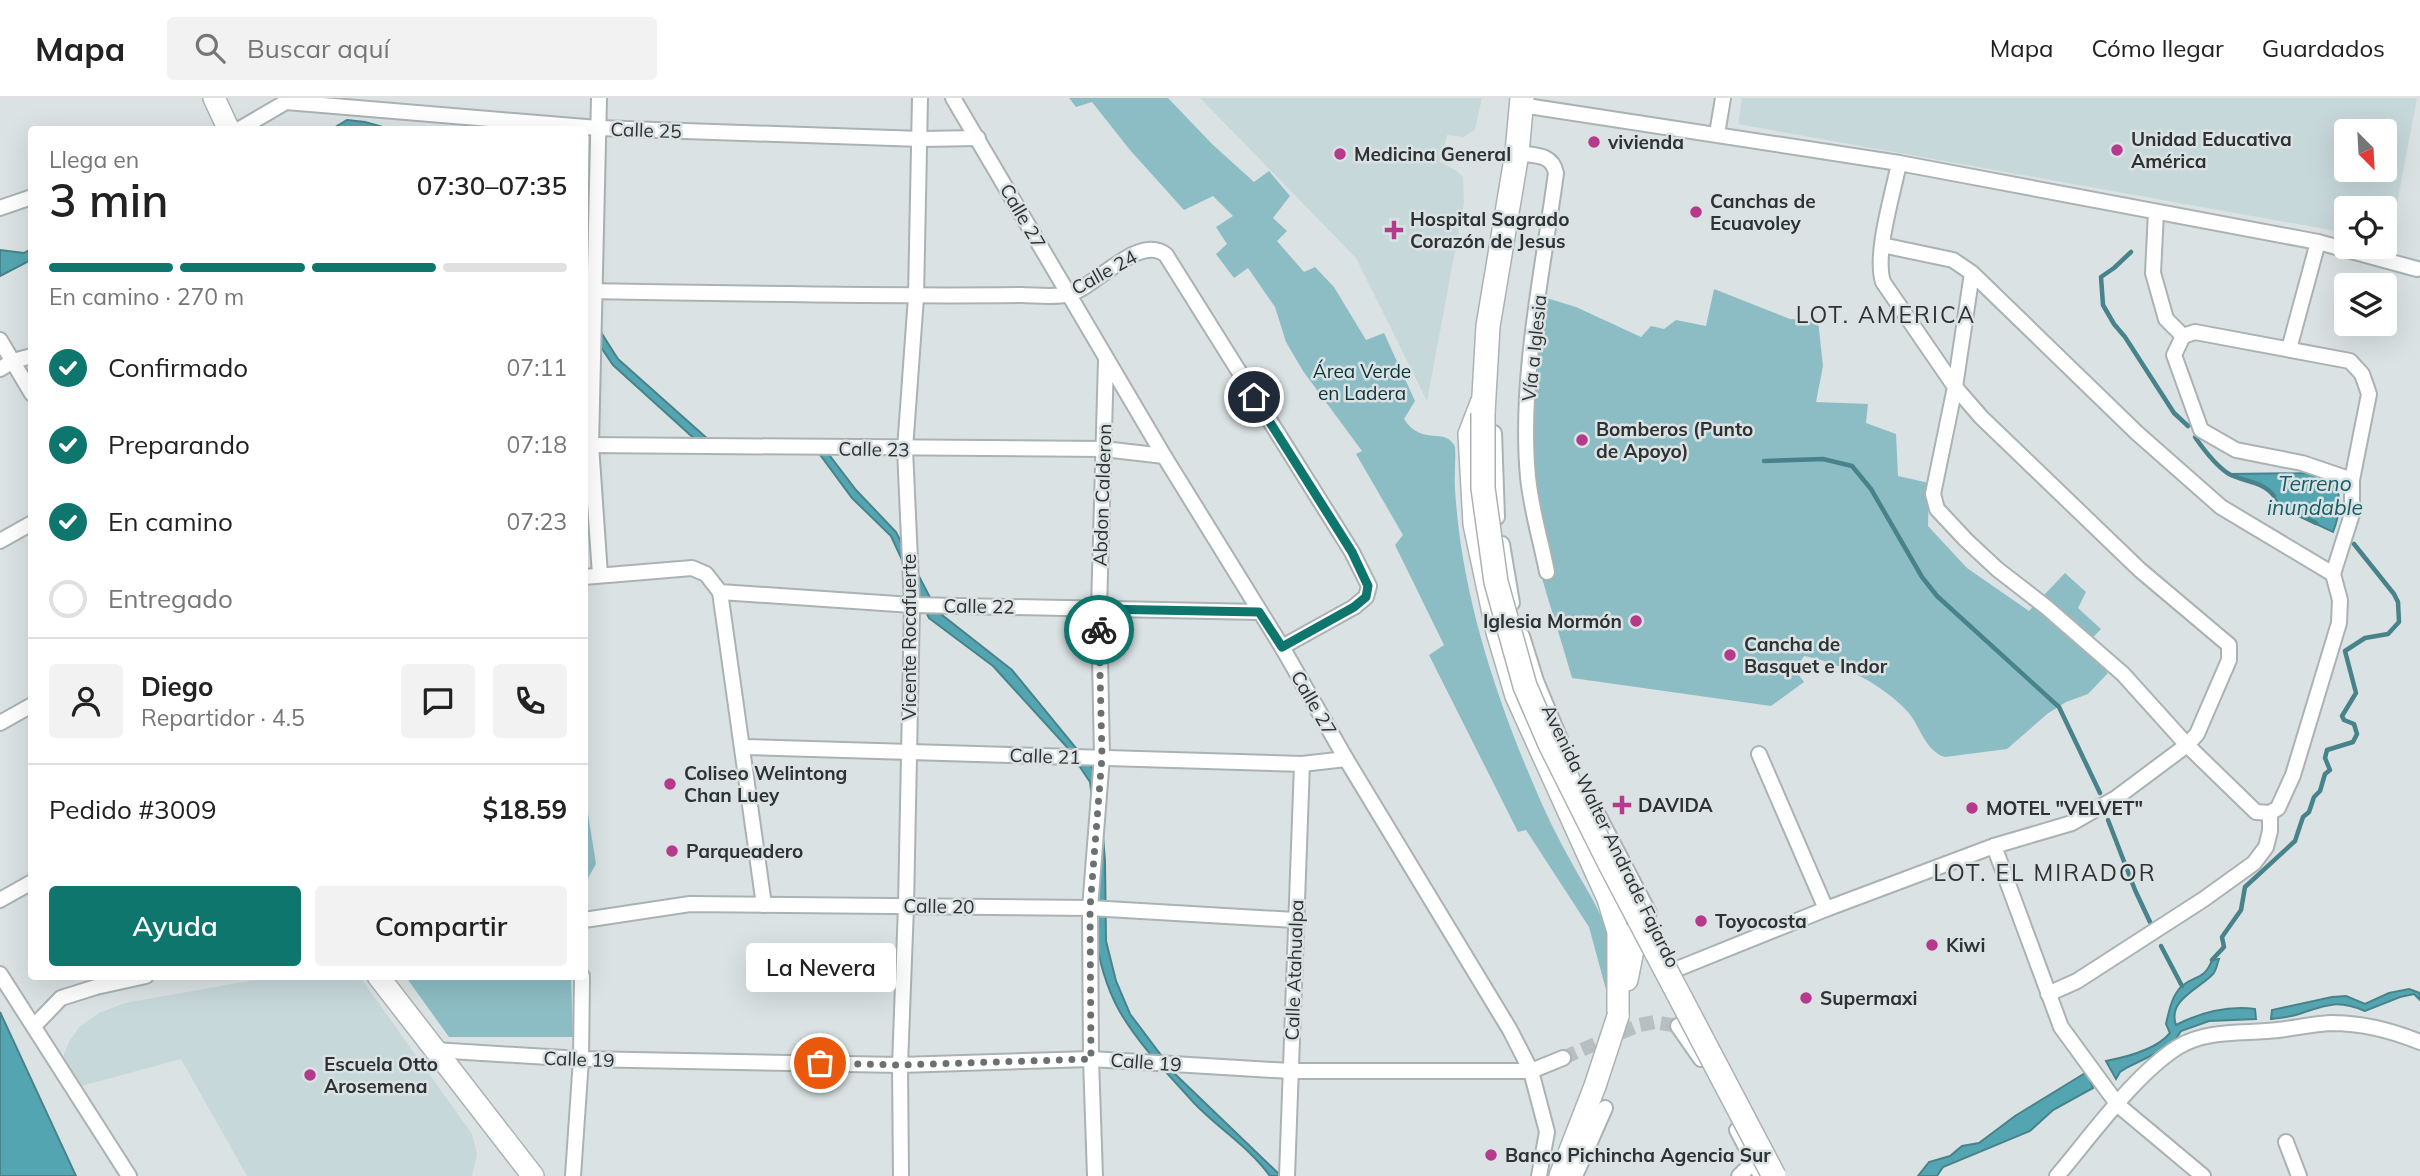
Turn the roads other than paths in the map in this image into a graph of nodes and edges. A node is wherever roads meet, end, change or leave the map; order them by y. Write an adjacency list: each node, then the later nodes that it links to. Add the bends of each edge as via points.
1 (214, 98): 8 (main road)
2 (598, 98): 12 (street)
3 (920, 98): 15 (street, Vicente Rocafuerte)
4 (953, 98): 14 (street, Calle 27)
5 (1723, 98): 13 (street)
6 (285, 100): 9 (street, Calle 25); 10 (street, Calle 25)
7 (1522, 102): 13 (street); 16 (main road, Avenida Walter Andrade Fajardo)
8 (227, 126)
9 (244, 126)
10 (576, 126)
11 (588, 127): 12 (street, Calle 25)
12 (598, 128): 15 (street, Calle 25); 25 (street)
13 (1717, 134): 17 (street)
14 (978, 138): 15 (street, Calle 25); 26 (street, Calle 27)
15 (921, 139): 27 (street, Vicente Rocafuerte)
16 (1517, 153): 36 (main road, Avenida Walter Andrade Fajardo, via 1488,326); 44 (street, Vía a Iglesia, via 1548,158 1556,173 1527,415 1528,479)
17 (1899, 163): 20 (street); 22 (street)
18 (28, 198): 19 (street)
19 (0, 208)
20 (2156, 212): 21 (street); 28 (street, via 2153,273 2166,319)
21 (2318, 242): 23 (street); 30 (street)
22 (1882, 244): 24 (street, via 1953,260); 34 (street, via 1883,282)
23 (2417, 269)
24 (1972, 274): 34 (street); 45 (street, via 2221,507)
25 (589, 291): 27 (street, Calle 24); 37 (street)
26 (1069, 294): 27 (street, Calle 24); 32 (street, Calle 27); 52 (street, Calle 24, via 1147,249 1166,255 1352,552 1368,586 1366,597)
27 (916, 297): 38 (street, Vicente Rocafuerte)
28 (2183, 336): 30 (street, via 2195,332); 41 (street, via 2174,355 2202,430 2236,450 2302,463)
29 (0, 340): 33 (street)
30 (2289, 349): 41 (street, via 2350,361 2362,374 2370,394)
31 (28, 357): 33 (street)
32 (1106, 360): 39 (street, Abdon Calderon); 40 (street, Calle 27)
33 (7, 365): 35 (street)
34 (1955, 387): 55 (street, via 1933,494 1937,509 1997,569 2123,674); 55 (street, via 2140,570 2229,645 2229,660 2197,734)
35 (28, 389)
36 (1484, 404): 72 (main road, Avenida Walter Andrade Fajardo, bridge, via 1482,488 1496,582 1525,687); 73 (street, Avenida Walter Andrade Fajardo, via 1494,431 1497,515 1512,603 1536,681 1562,745); 79 (main road, Avenida Walter Andrade Fajardo, via 1469,434 1474,524 1482,571 1516,696 1608,899 1618,932)
37 (588, 445): 38 (street, Calle 23); 46 (street)
38 (905, 449): 39 (street, Calle 23); 49 (street, Vicente Rocafuerte)
39 (1104, 449): 40 (street, Calle 23); 50 (street, Abdon Calderon)
40 (1164, 456): 51 (street, Calle 27)
41 (2352, 480): 45 (street, via 2352,514)
42 (28, 525): 43 (street)
43 (0, 541)
44 (1547, 572)
45 (2333, 574): 62 (street, via 2340,600 2339,623 2293,775 2278,808)
46 (600, 575): 47 (street); 48 (street, via 692,568 706,574)
47 (588, 576)
48 (720, 592): 49 (street, Calle 22); 56 (street)
49 (912, 605): 50 (street, Calle 22); 57 (street, Vicente Rocafuerte)
50 (1099, 609): 51 (street, Calle 22); 59 (street, Abdon Calderon)
51 (1259, 612): 52 (street, Calle 27)
52 (1282, 647): 60 (street, Calle 27)
53 (28, 707): 54 (street)
54 (0, 723)
55 (2187, 745): 62 (street, via 2256,812); 63 (street, via 2116,798 2072,822)
56 (744, 747): 57 (street, Calle 21); 66 (street)
57 (909, 752): 59 (street, Calle 21); 67 (street, Vicente Rocafuerte)
58 (1759, 754): 69 (street)
59 (1102, 757): 61 (street, Calle 21); 68 (street, Abdon Calderon)
60 (1346, 759): 61 (street, Calle 21); 88 (street, Calle 27)
61 (1302, 764): 71 (street, Calle Atahualpa)
62 (2270, 813): 78 (street, via 2266,847 2254,863 2077,981)
63 (1994, 846): 69 (street); 78 (street)
64 (28, 883): 65 (street)
65 (0, 900)
66 (764, 905): 67 (street, Calle 20); 70 (street, Calle 20, via 690,904)
67 (906, 906): 68 (street, Calle 20); 87 (street, Vicente Rocafuerte)
68 (1090, 908): 71 (street, Calle 20); 86 (street, Abdon Calderon)
69 (1826, 909): 73 (street)
70 (588, 919)
71 (1295, 920): 89 (street, Calle Atahualpa)
72 (1639, 920): 79 (main road); 106 (main road, Avenida Walter Andrade Fajardo, bridge)
73 (1677, 969): 82 (street, Avenida Walter Andrade Fajardo)
74 (0, 974): 80 (street)
75 (128, 980): 80 (street, via 61,998)
76 (382, 980): 83 (main road)
77 (582, 980): 85 (street)
78 (2048, 994): 90 (street, via 2061,1027)
79 (1618, 1016): 102 (main road, bridge)
80 (34, 1026): 95 (street)
81 (2420, 1042): 90 (street, via 2368,1027 2332,1023 2212,1035 2181,1045 2158,1061)
82 (1716, 1044): 93 (street, Avenida Walter Andrade Fajardo); 94 (street, via 1678,1026 1698,1052)
83 (434, 1050): 85 (street, Calle 19); 96 (main road)
84 (1563, 1058): 88 (street, Calle 19)
85 (581, 1059): 87 (street, Calle 19); 97 (street)
86 (1091, 1059): 87 (street, Calle 19); 89 (street, Calle 19); 99 (street, Abdon Calderon)
87 (900, 1065): 98 (street, Vicente Rocafuerte)
88 (1531, 1070): 89 (street, Calle 19); 101 (street, Calle 27, via 1547,1132)
89 (1290, 1071): 100 (street, Calle Atahualpa)
90 (2118, 1105): 108 (street); 109 (street)
91 (1605, 1108): 103 (street)
92 (2286, 1142): 110 (street)
93 (1770, 1151): 94 (street); 107 (street, Avenida Walter Andrade Fajardo)
94 (1753, 1161): 104 (street); 105 (street)
95 (128, 1176)
96 (533, 1176)
97 (573, 1176)
98 (901, 1176)
99 (1095, 1176)
100 (1287, 1176)
101 (1539, 1176)
102 (1560, 1176)
103 (1575, 1176)
104 (1739, 1176)
105 (1761, 1176)
106 (1774, 1176)
107 (1783, 1176)
108 (2057, 1176)
109 (2203, 1176)
110 (2300, 1176)

